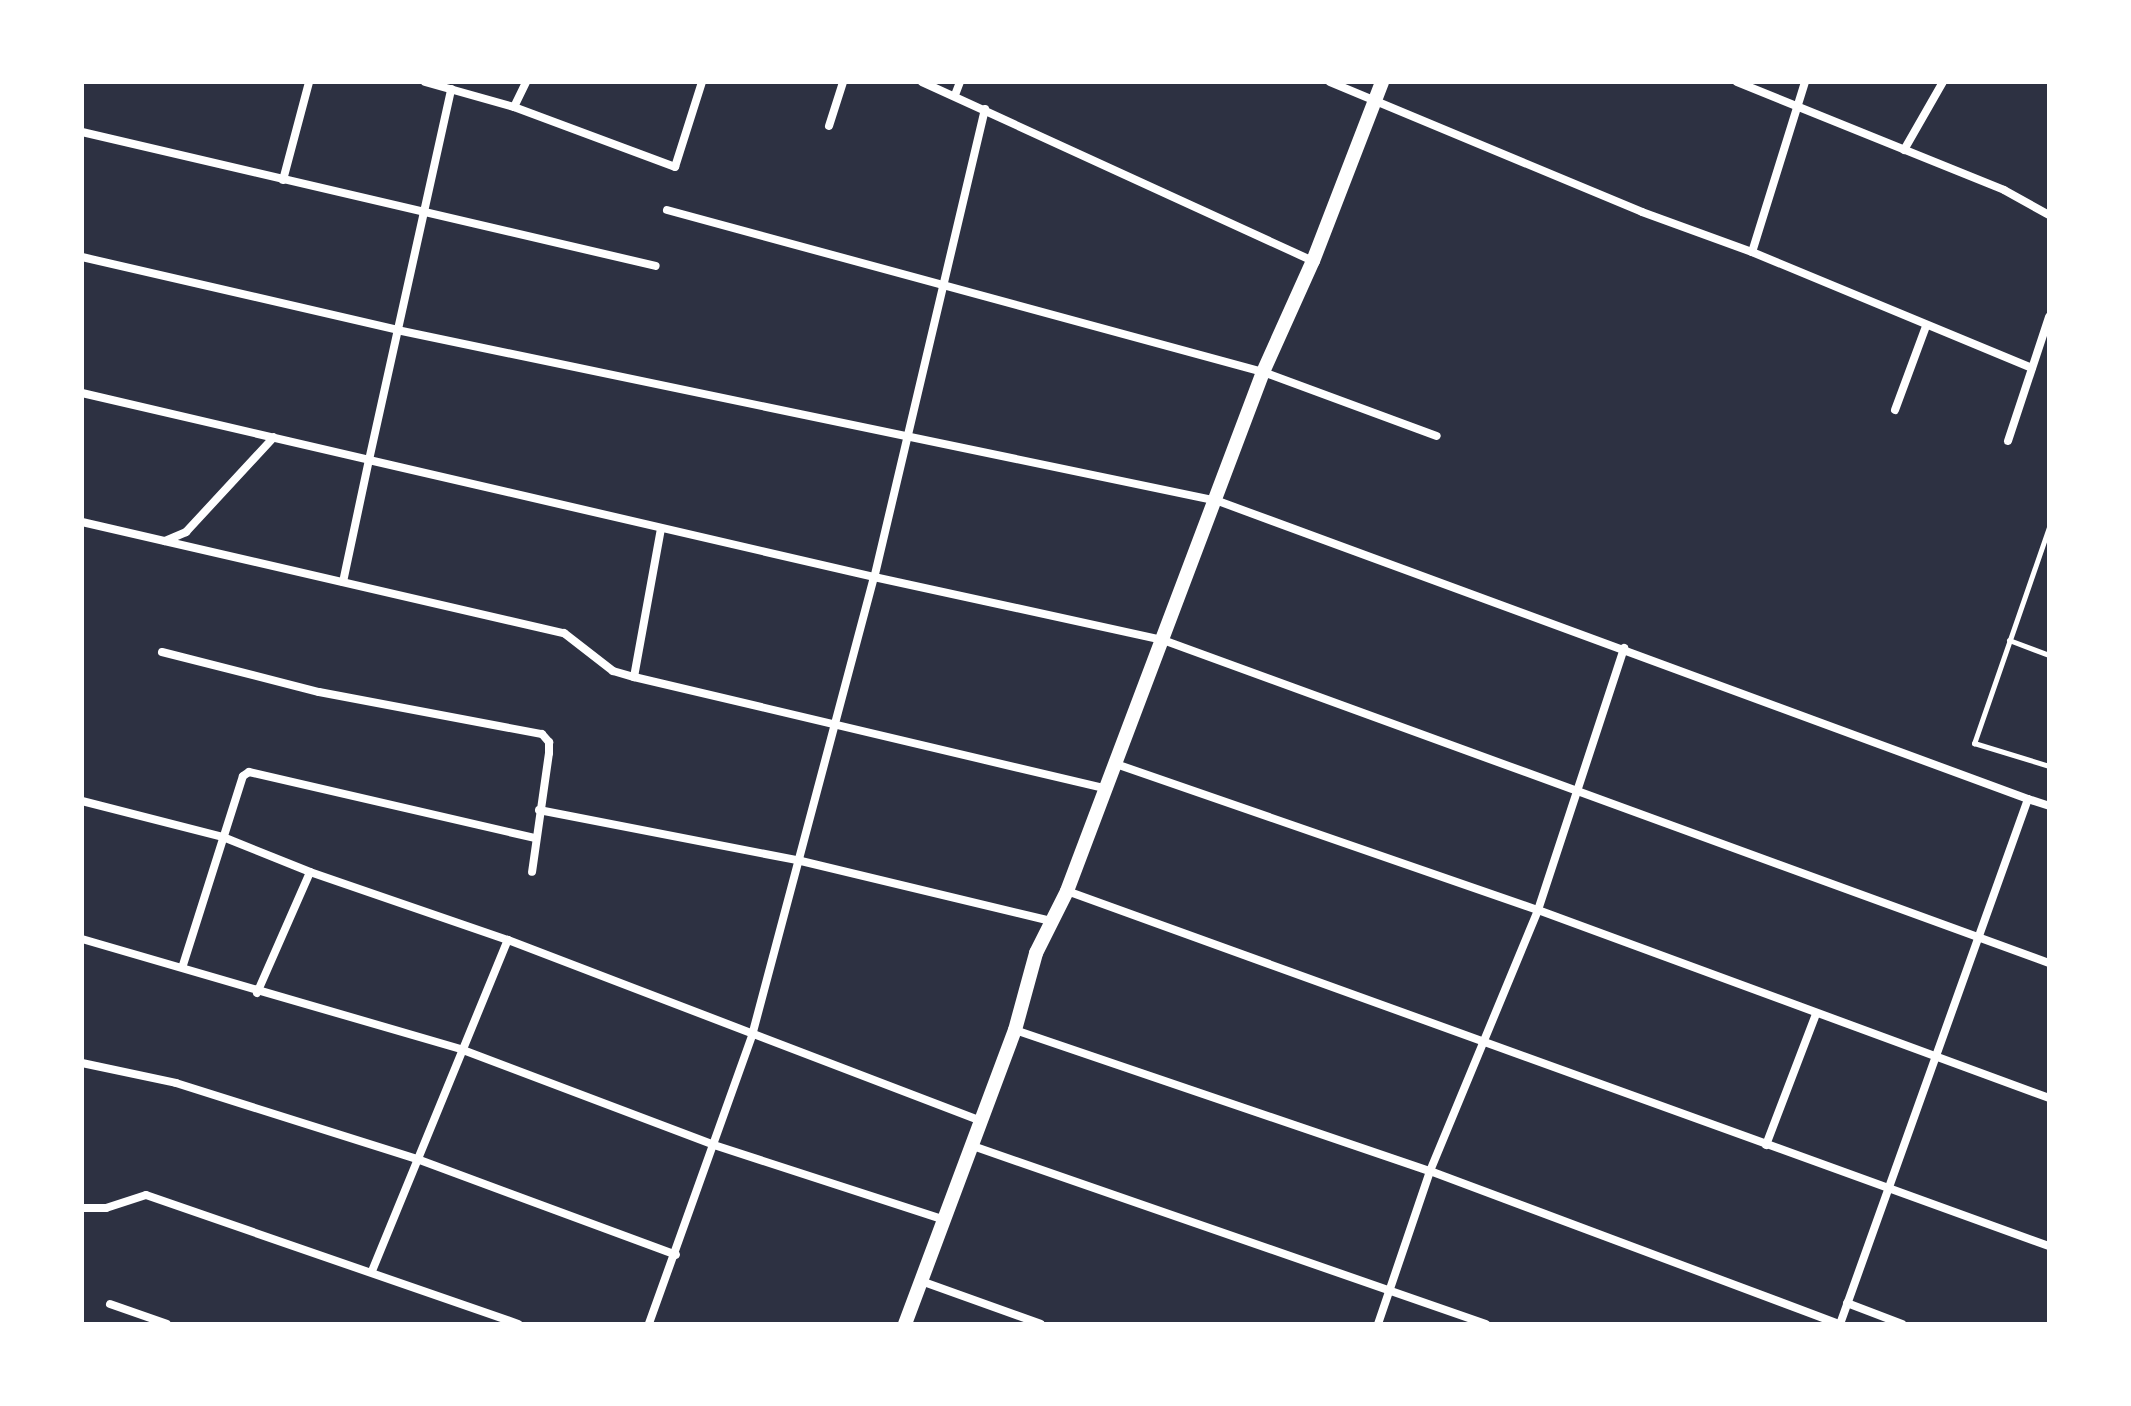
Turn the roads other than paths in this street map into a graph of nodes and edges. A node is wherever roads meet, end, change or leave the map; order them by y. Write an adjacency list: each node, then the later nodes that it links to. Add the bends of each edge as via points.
1 (309, 82): 22 (street)
2 (425, 82): 13 (street)
3 (526, 82): 16 (street)
4 (702, 82): 16 (street, via 675,167)
5 (843, 82): 19 (street)
6 (922, 82): 14 (street)
7 (960, 82): 14 (street)
8 (1330, 82): 15 (street)
9 (1382, 82): 15 (street)
10 (1737, 82): 17 (street)
11 (1805, 82): 17 (street)
12 (1943, 82): 21 (street)
13 (451, 89): 16 (street); 24 (street)
14 (955, 95): 18 (street)
15 (1375, 102): 26 (street); 28 (street)
16 (514, 107)
17 (1796, 107): 21 (street); 26 (street)
18 (985, 109): 28 (street); 30 (street)
19 (829, 126)
20 (82, 132): 22 (street)
21 (1904, 150): 25 (street, via 2004,190)
22 (283, 180): 24 (street)
23 (667, 210): 30 (street)
24 (422, 212): 29 (street); 33 (street)
25 (2049, 215)
26 (1752, 252): 32 (street)
27 (82, 257): 33 (street)
28 (1313, 261): 35 (street)
29 (656, 266)
30 (945, 283): 35 (street); 38 (street)
31 (2049, 317): 34 (street)
32 (1926, 326): 34 (street); 37 (street)
33 (397, 330): 38 (street); 42 (street)
34 (2032, 368): 41 (street)
35 (1263, 372): 39 (street); 43 (street)
36 (82, 393): 40 (street)
37 (1895, 410)
38 (910, 433): 43 (street); 48 (street)
39 (1437, 436)
40 (274, 437): 42 (street); 47 (street, via 186,532)
41 (2008, 441)
42 (369, 460): 46 (street); 49 (street)
43 (1218, 501): 50 (street); 52 (street)
44 (82, 522): 47 (street)
45 (2049, 527): 51 (lane)
46 (661, 529): 48 (street); 55 (street)
47 (164, 541): 49 (street)
48 (874, 577): 50 (street); 56 (street)
49 (343, 582): 55 (street, via 564,633 613,671)
50 (1163, 640): 57 (street); 60 (street)
51 (2009, 640): 54 (lane); 58 (lane, via 1974,743)
52 (1624, 648): 60 (street); 61 (street)
53 (162, 652): 64 (street, via 319,692 542,734 549,753)
54 (2049, 655)
55 (634, 677): 56 (street)
56 (835, 723): 59 (street); 67 (street)
57 (1112, 763): 59 (street); 71 (street)
58 (2049, 766)
59 (1102, 788): 70 (street)
60 (1578, 790): 71 (street); 75 (street)
61 (2028, 799): 63 (street); 75 (street)
62 (82, 801): 65 (street)
63 (2049, 806)
64 (539, 810): 66 (street); 67 (street)
65 (223, 837): 66 (street, via 243,776 249,772); 68 (street); 77 (street)
66 (535, 838): 69 (street)
67 (801, 861): 72 (street); 81 (street)
68 (310, 872): 74 (street); 78 (street)
69 (532, 872)
70 (1067, 891): 72 (street); 82 (street)
71 (1538, 910): 79 (street); 82 (street)
72 (1050, 921): 80 (street)
73 (82, 939): 77 (street)
74 (508, 940): 81 (street); 83 (street)
75 (1979, 941): 76 (street); 84 (street)
76 (2049, 963)
77 (183, 965): 78 (street)
78 (257, 993): 83 (street)
79 (1816, 1014): 84 (street); 90 (street)
80 (1015, 1030): 87 (street); 92 (street)
81 (753, 1033): 87 (street); 89 (street)
82 (1487, 1043): 90 (street); 92 (street)
83 (463, 1050): 89 (street); 91 (street)
84 (1937, 1059): 86 (street); 93 (street)
85 (82, 1063): 91 (street, via 176,1083)
86 (2049, 1098)
87 (981, 1121): 88 (street)
88 (969, 1144): 95 (street); 100 (street)
89 (714, 1145): 95 (street); 97 (street)
90 (1766, 1145): 93 (street)
91 (417, 1159): 97 (street); 98 (street)
92 (1430, 1171): 100 (street); 110 (street)
93 (1887, 1190): 96 (street); 101 (street)
94 (82, 1208): 98 (street, via 106,1208 146,1195)
95 (942, 1219): 99 (street)
96 (2049, 1246)
97 (676, 1255): 105 (street)
98 (372, 1271): 104 (street)
99 (919, 1280): 106 (street); 107 (street)
100 (1390, 1289): 108 (street); 109 (street)
101 (1847, 1303): 110 (street); 111 (street)
102 (110, 1304): 103 (street)
103 (167, 1324)
104 (518, 1324)
105 (649, 1324)
106 (905, 1324)
107 (1041, 1324)
108 (1378, 1324)
109 (1486, 1324)
110 (1840, 1324)
111 (1902, 1324)

